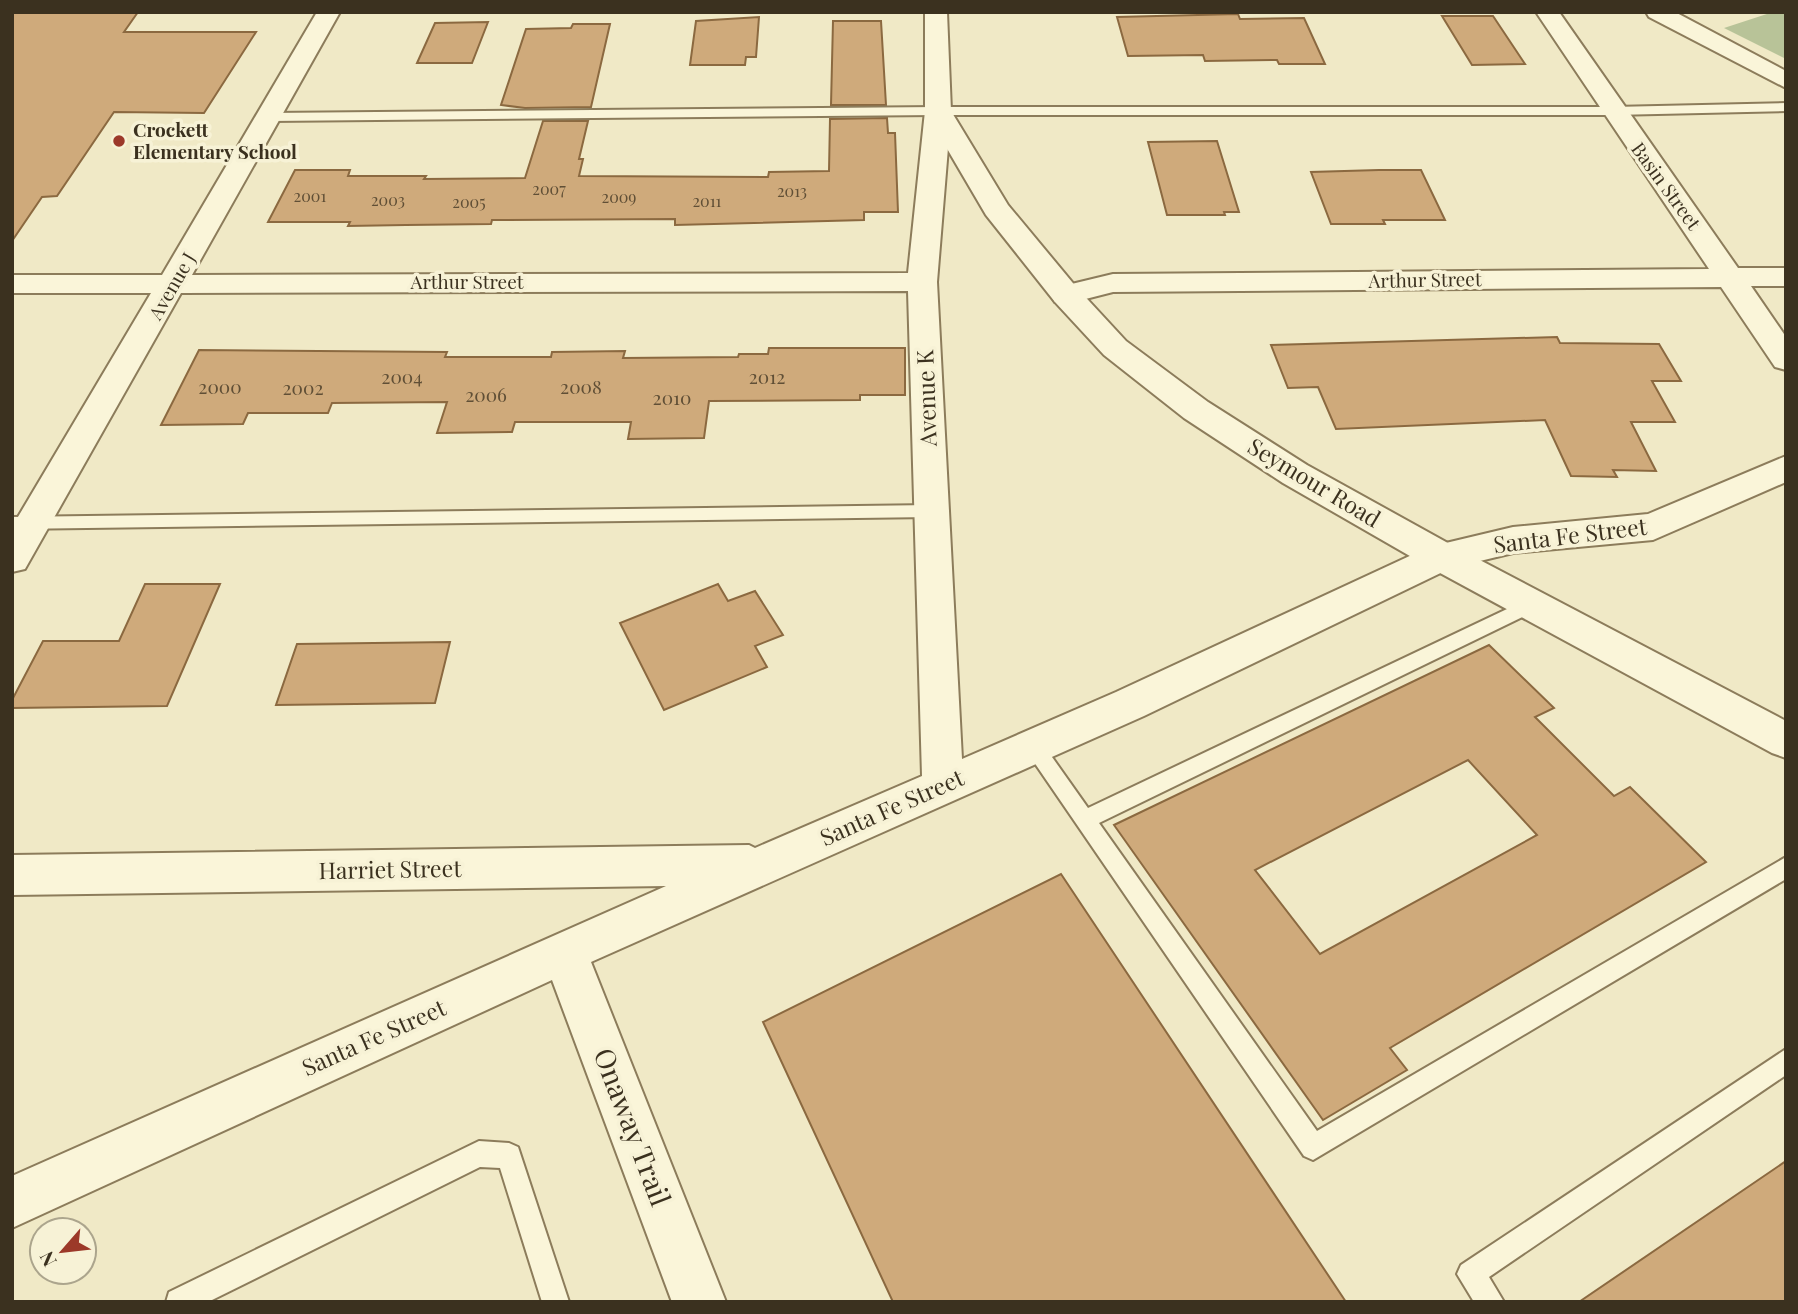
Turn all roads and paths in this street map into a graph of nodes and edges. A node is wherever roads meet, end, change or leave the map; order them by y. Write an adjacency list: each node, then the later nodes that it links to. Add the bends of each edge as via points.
1 (329, 12): 9 (street, Avenue J)
2 (936, 12): 7 (street, Avenue K)
3 (1546, 12): 8 (street, Basin Street)
4 (1657, 12): 5 (street)
5 (1786, 80)
6 (1786, 107): 8 (lane)
7 (938, 111): 8 (lane); 9 (lane); 13 (street, Avenue K); 15 (street, Seymour Road, via 996,209)
8 (1613, 111): 10 (street, Basin Street)
9 (270, 117): 12 (street, Avenue J)
10 (1731, 277): 11 (street, Arthur Street); 15 (street, Arthur Street, via 1113,283); 16 (street, Basin Street)
11 (1786, 277)
12 (175, 281): 13 (street, Arthur Street); 14 (street, Arthur Street); 19 (street, Avenue J)
13 (922, 282): 18 (street, Avenue K)
14 (12, 284)
15 (1066, 295): 20 (street, Seymour Road, via 1115,348 1196,410 1295,474)
16 (1786, 360)
17 (1786, 468): 20 (street, Santa Fe Street, via 1653,527 1513,540)
18 (932, 511): 19 (lane); 25 (street, Avenue K)
19 (23, 523): 21 (street, Avenue J)
20 (1442, 557): 22 (street, Seymour Road); 24 (street, Santa Fe Street)
21 (12, 559)
22 (1530, 605): 23 (street, Seymour Road); 26 (lane)
23 (1786, 741)
24 (1033, 746): 25 (street, Santa Fe Street); 26 (lane)
25 (943, 784): 27 (street, Santa Fe Street)
26 (1084, 820): 28 (lane, via 1312,1147)
27 (768, 865): 29 (street, Harriet Street); 30 (street, Santa Fe Street)
28 (1786, 867)
29 (12, 875)
30 (564, 952): 32 (street, Santa Fe Street); 35 (street, Onaway Trail)
31 (1786, 1061): 36 (lane, via 1470,1274)
32 (12, 1202)
33 (179, 1302): 34 (lane, via 480,1154 509,1156)
34 (556, 1302)
35 (699, 1302)
36 (1491, 1302)

